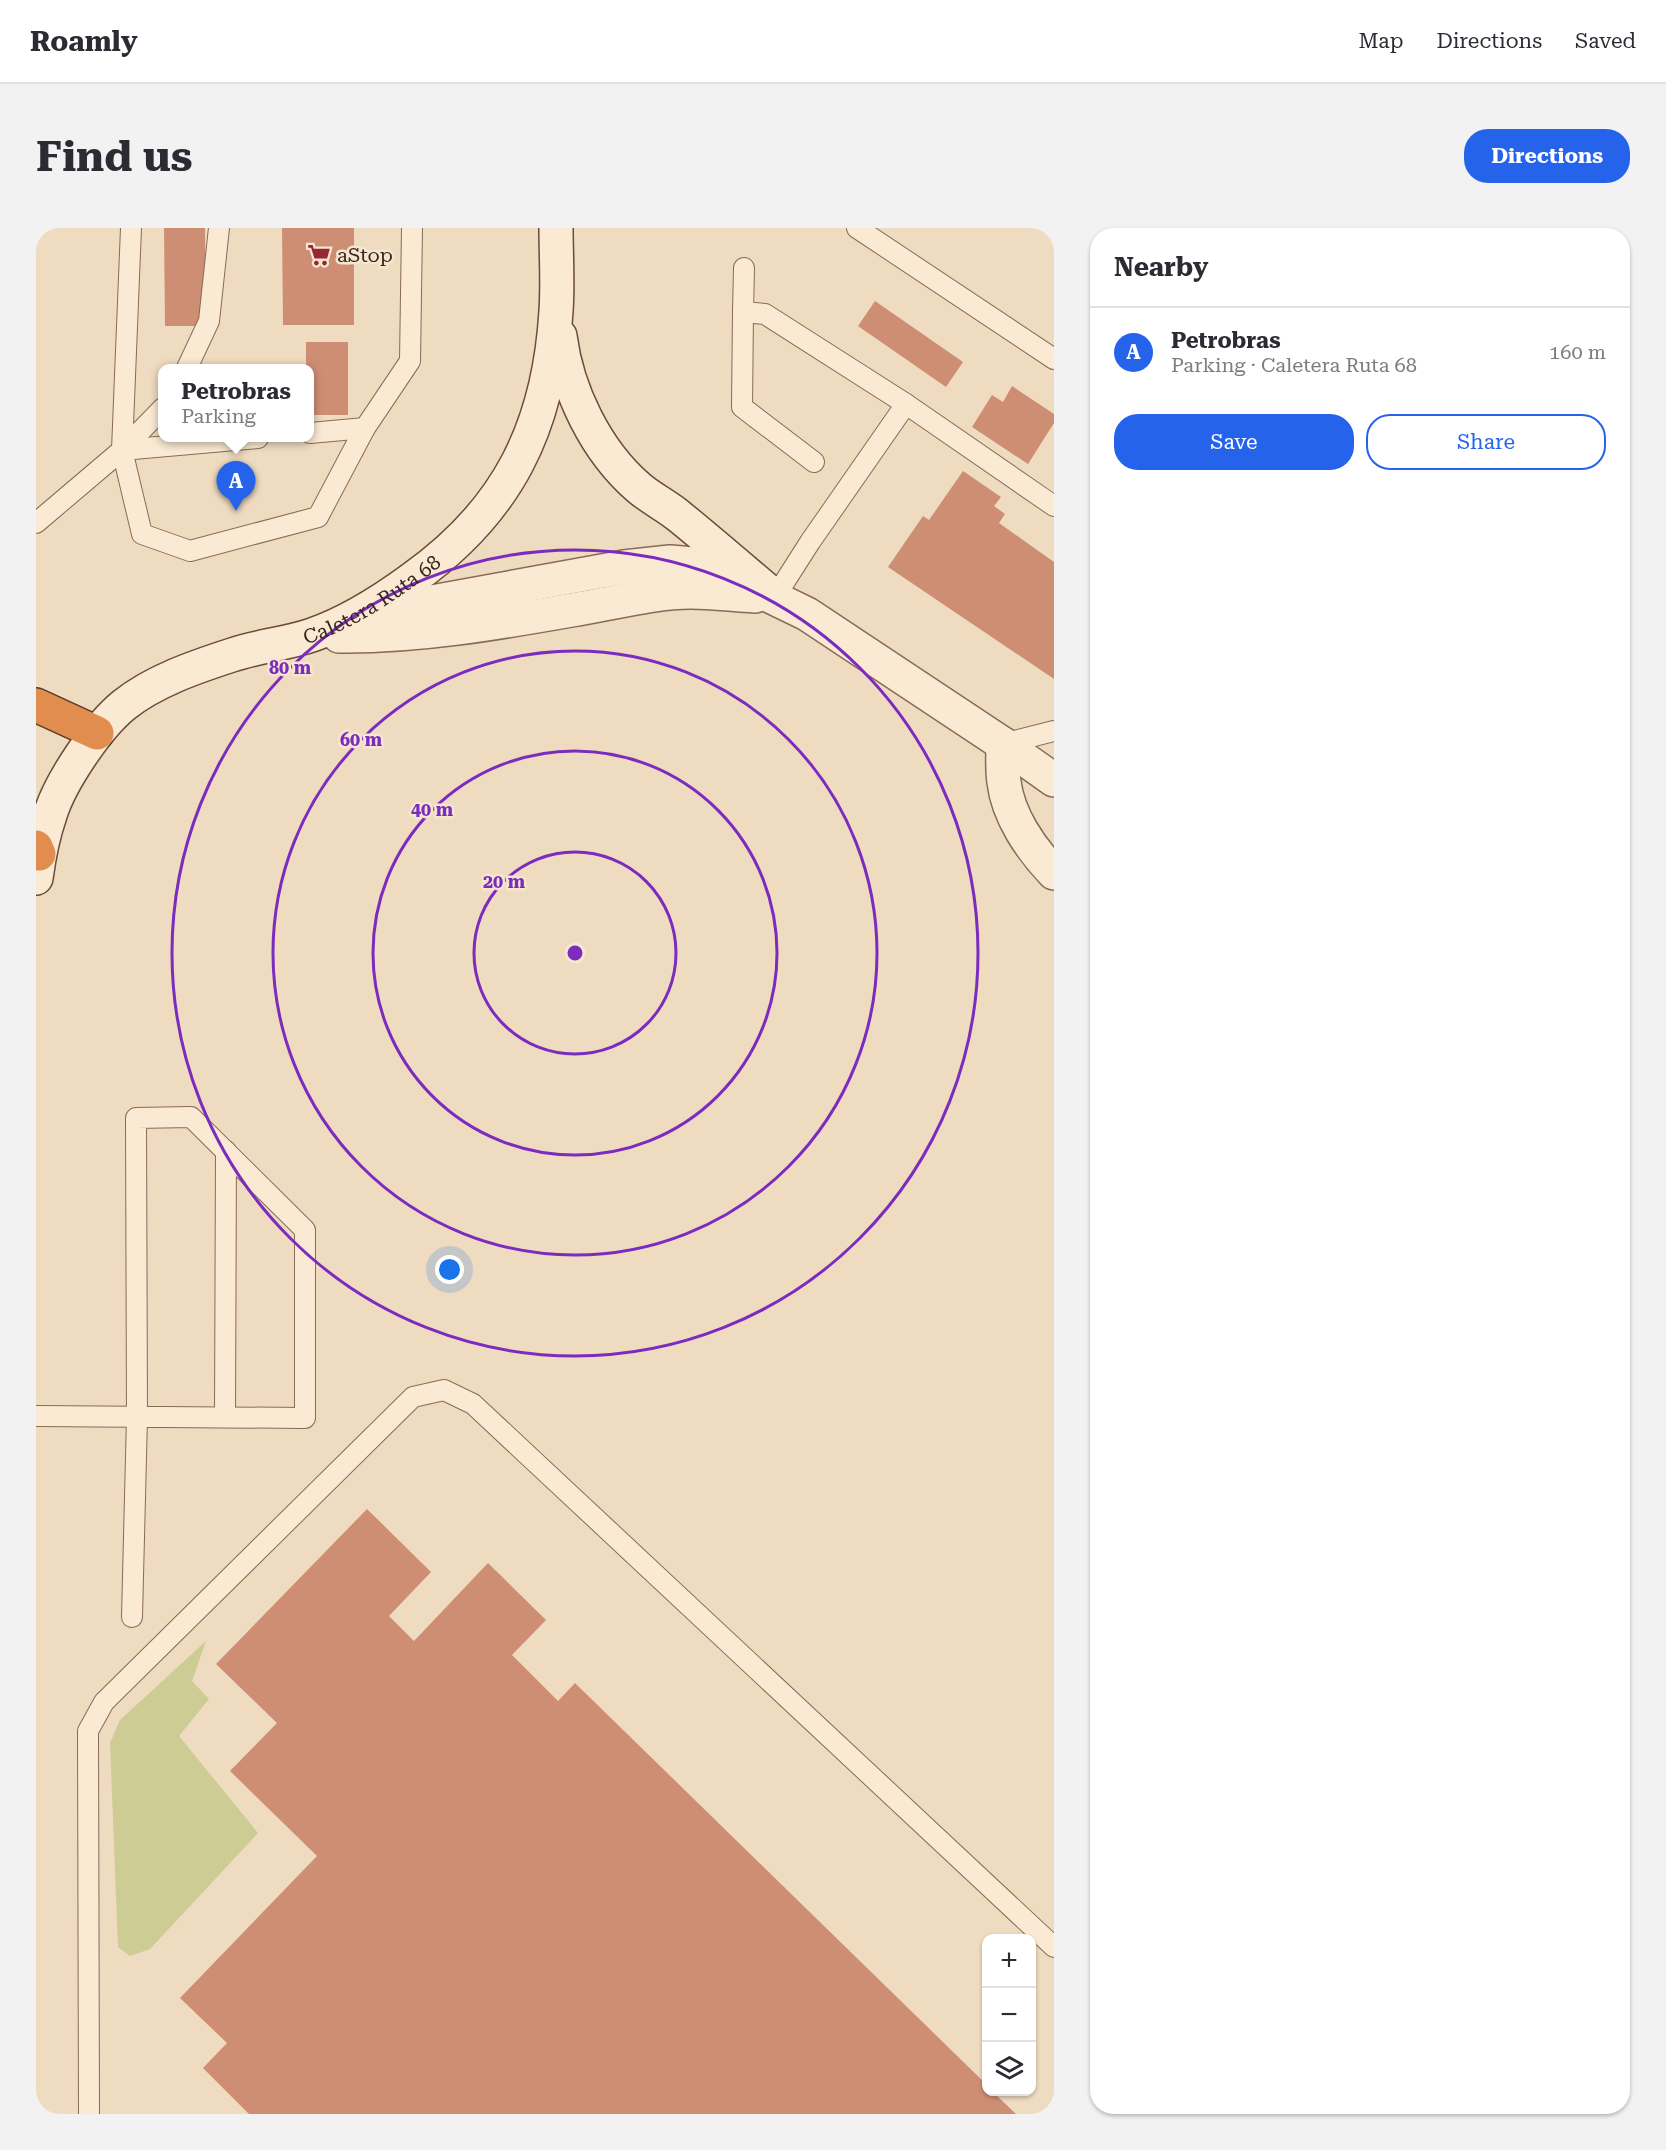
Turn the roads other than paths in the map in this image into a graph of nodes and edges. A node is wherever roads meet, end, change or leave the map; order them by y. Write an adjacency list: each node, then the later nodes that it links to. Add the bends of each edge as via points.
1 (131, 228): 16 (lane)
2 (219, 228): 10 (lane, via 209,321)
3 (412, 228): 13 (lane, via 410,361)
4 (556, 228): 7 (main road, Caletera Ruta 68)
5 (857, 228): 9 (lane)
6 (744, 268): 8 (lane)
7 (556, 310): 20 (main road, via 570,378 606,452 638,487 677,514); 21 (main road, Caletera Ruta 68, via 540,414 522,456 492,504 427,569 356,614)
8 (743, 312): 11 (lane, via 765,314); 17 (lane, via 742,407)
9 (1054, 359)
10 (189, 364)
11 (906, 404): 18 (lane); 20 (lane)
12 (158, 412): 16 (lane)
13 (365, 428): 14 (lane); 16 (lane, via 318,517 190,551 142,534)
14 (314, 433)
15 (213, 442): 16 (lane)
16 (122, 450): 19 (lane)
17 (814, 462)
18 (1054, 506)
19 (36, 523)
20 (775, 597): 21 (main road, via 706,565 670,562 591,572 410,606); 25 (main road, via 807,614)
21 (312, 635): 24 (main road, Caletera Ruta 68, via 234,654 157,684 124,705)
22 (36, 705): 24 (highway)
23 (1054, 731): 25 (lane)
24 (97, 733): 27 (main road, Caletera Ruta 68, via 50,812)
25 (1003, 744): 26 (main road); 28 (main road, via 1004,783 1010,808 1029,844)
26 (1054, 780)
27 (37, 860)
28 (1054, 873)
29 (226, 1151): 31 (lane, via 191,1117 136,1118); 32 (lane); 32 (lane, via 305,1230 305,1418)
30 (36, 1416): 31 (lane)
31 (137, 1417): 32 (lane); 33 (lane)
32 (225, 1417)
33 (132, 1617)
34 (1054, 1947): 35 (lane, via 473,1404 444,1390 413,1397 104,1702 88,1731)
35 (89, 2114)

